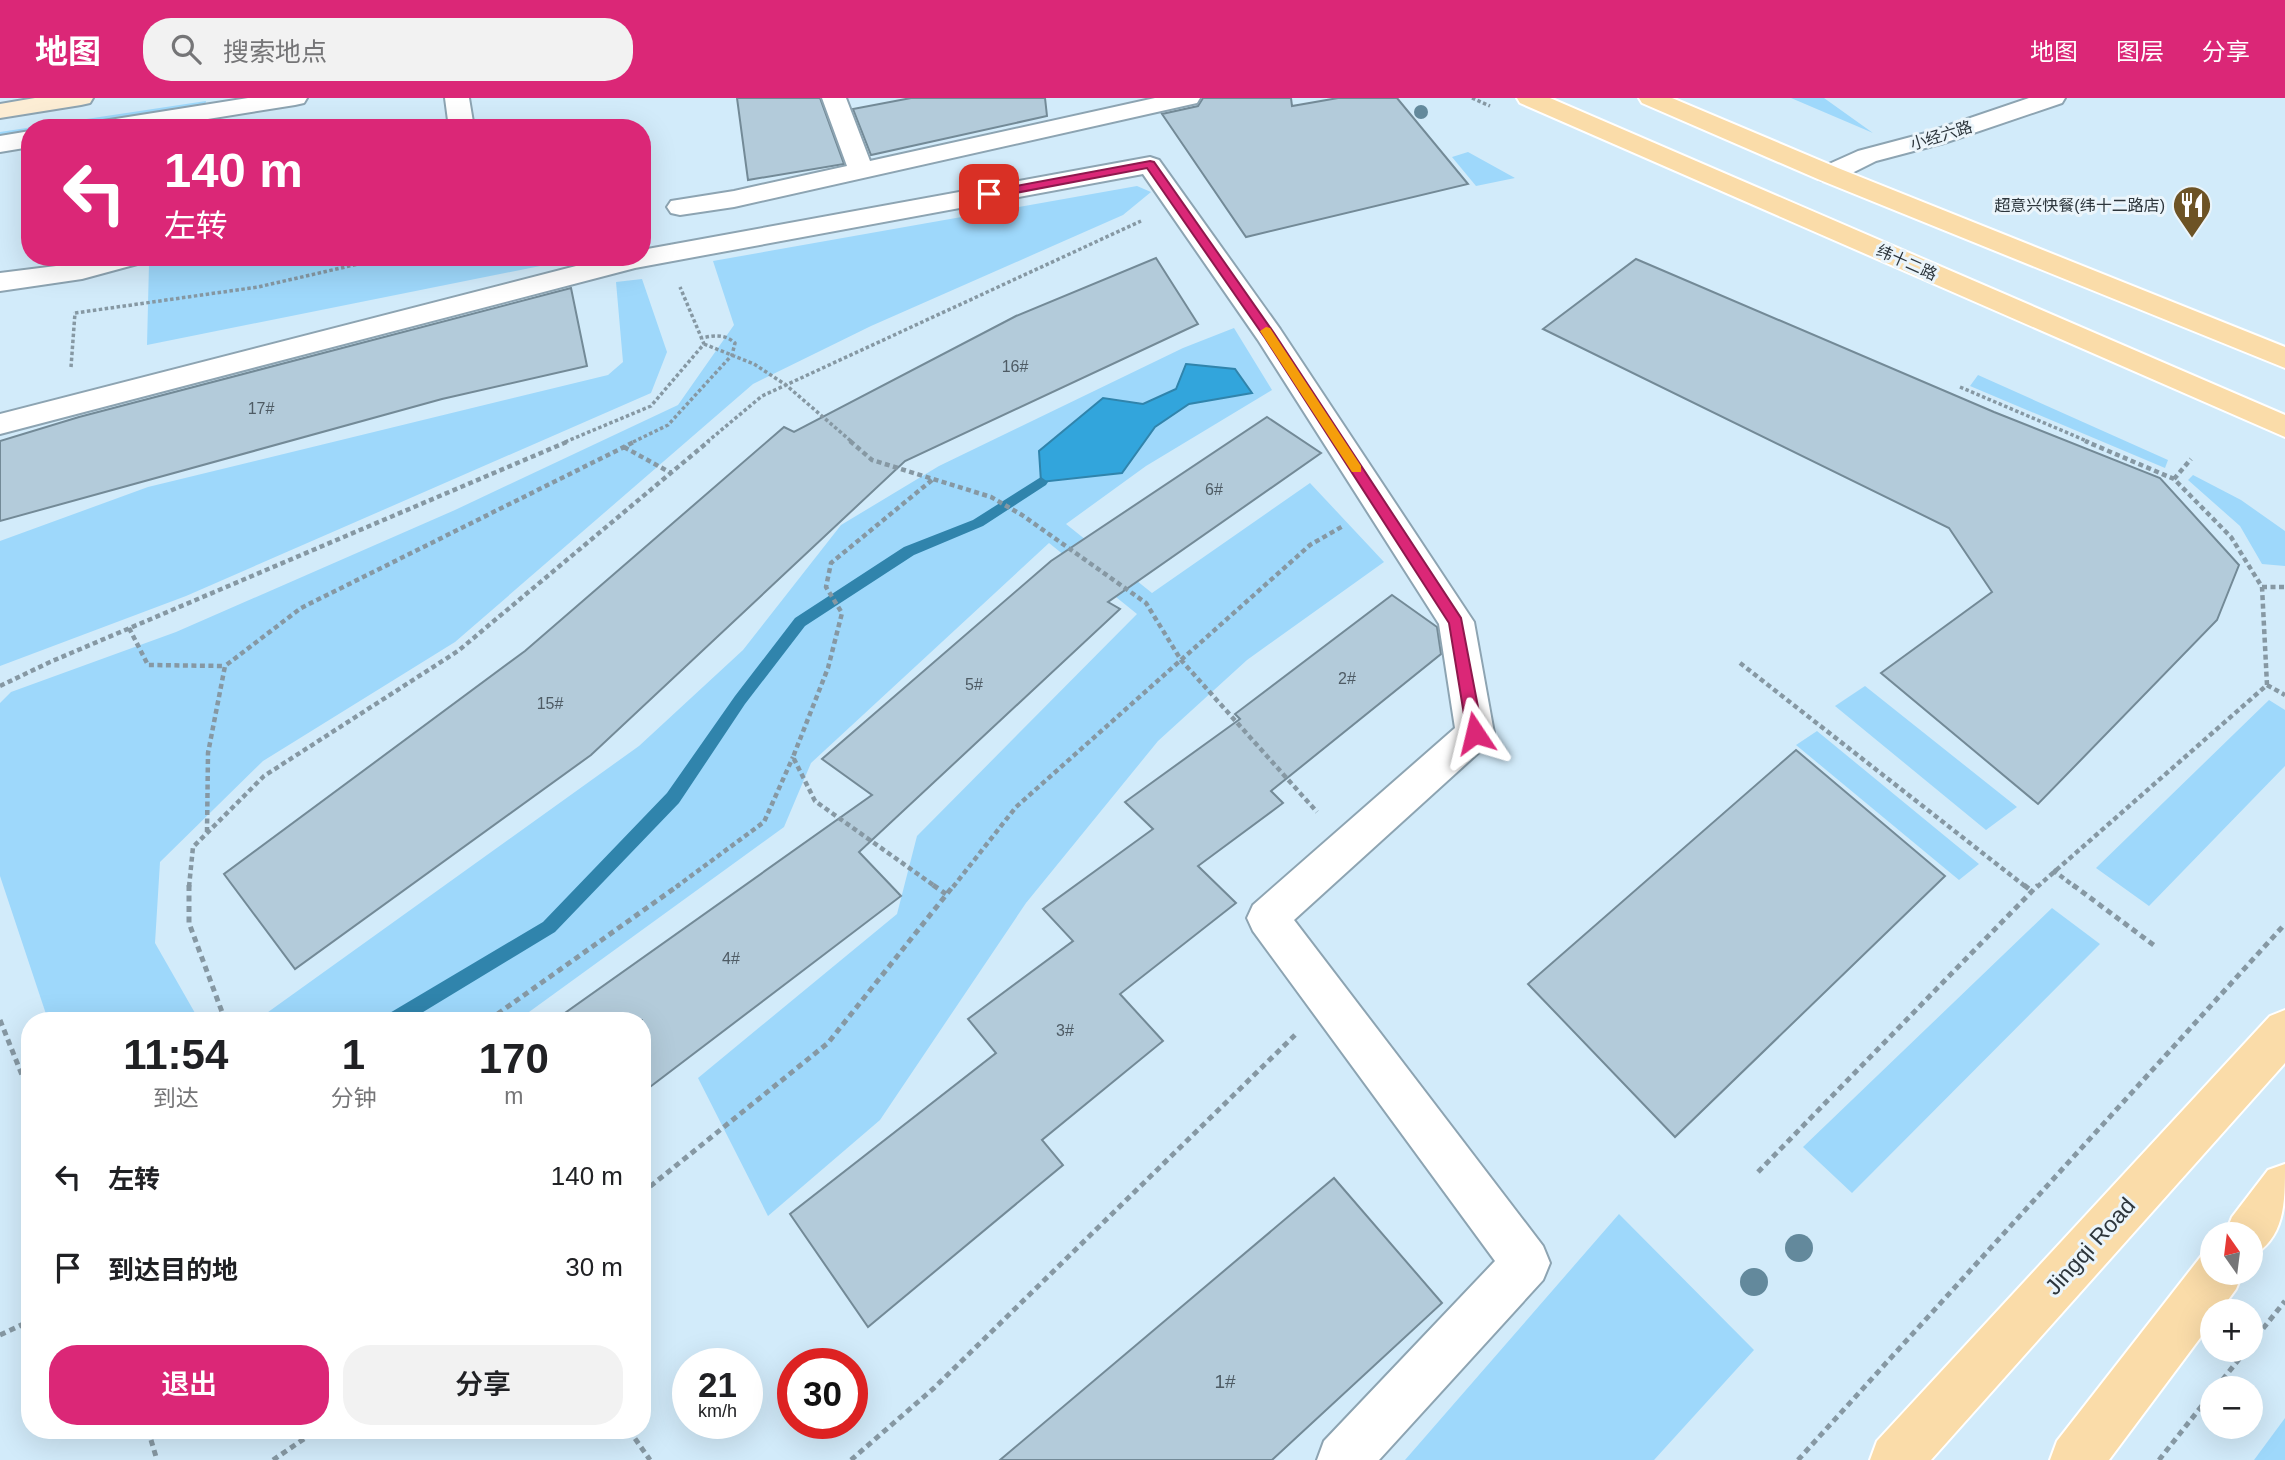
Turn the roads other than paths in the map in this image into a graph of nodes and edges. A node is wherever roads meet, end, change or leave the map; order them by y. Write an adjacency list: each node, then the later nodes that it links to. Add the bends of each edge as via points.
1 (81, 98): 9 (main road)
2 (295, 98): 10 (street)
3 (457, 98): 11 (street)
4 (834, 98): 14 (street)
5 (1188, 98): 14 (street)
6 (1529, 98): 23 (main road, 纬十二路)
7 (1651, 98): 15 (main road)
8 (2053, 98): 15 (street, 小经六路, via 1867,156)
9 (0, 111)
10 (161, 119)
11 (460, 119)
12 (21, 140): 13 (street)
13 (0, 144)
14 (861, 170): 16 (street, via 734,199)
15 (1829, 174): 21 (main road)
16 (680, 206)
17 (651, 257): 28 (street, via 1150,165 1270,336 1456,622 1475,733 1268,918 1526,1263)
18 (100, 266): 20 (street)
19 (610, 266): 22 (street)
20 (0, 282)
21 (2285, 358)
22 (0, 424)
23 (2285, 427)
24 (2285, 1031): 29 (main road, Jingqi Road)
25 (2285, 1187): 26 (main road)
26 (2258, 1222)
27 (2209, 1285): 30 (main road)
28 (1343, 1460)
29 (1896, 1460)
30 (2076, 1460)

